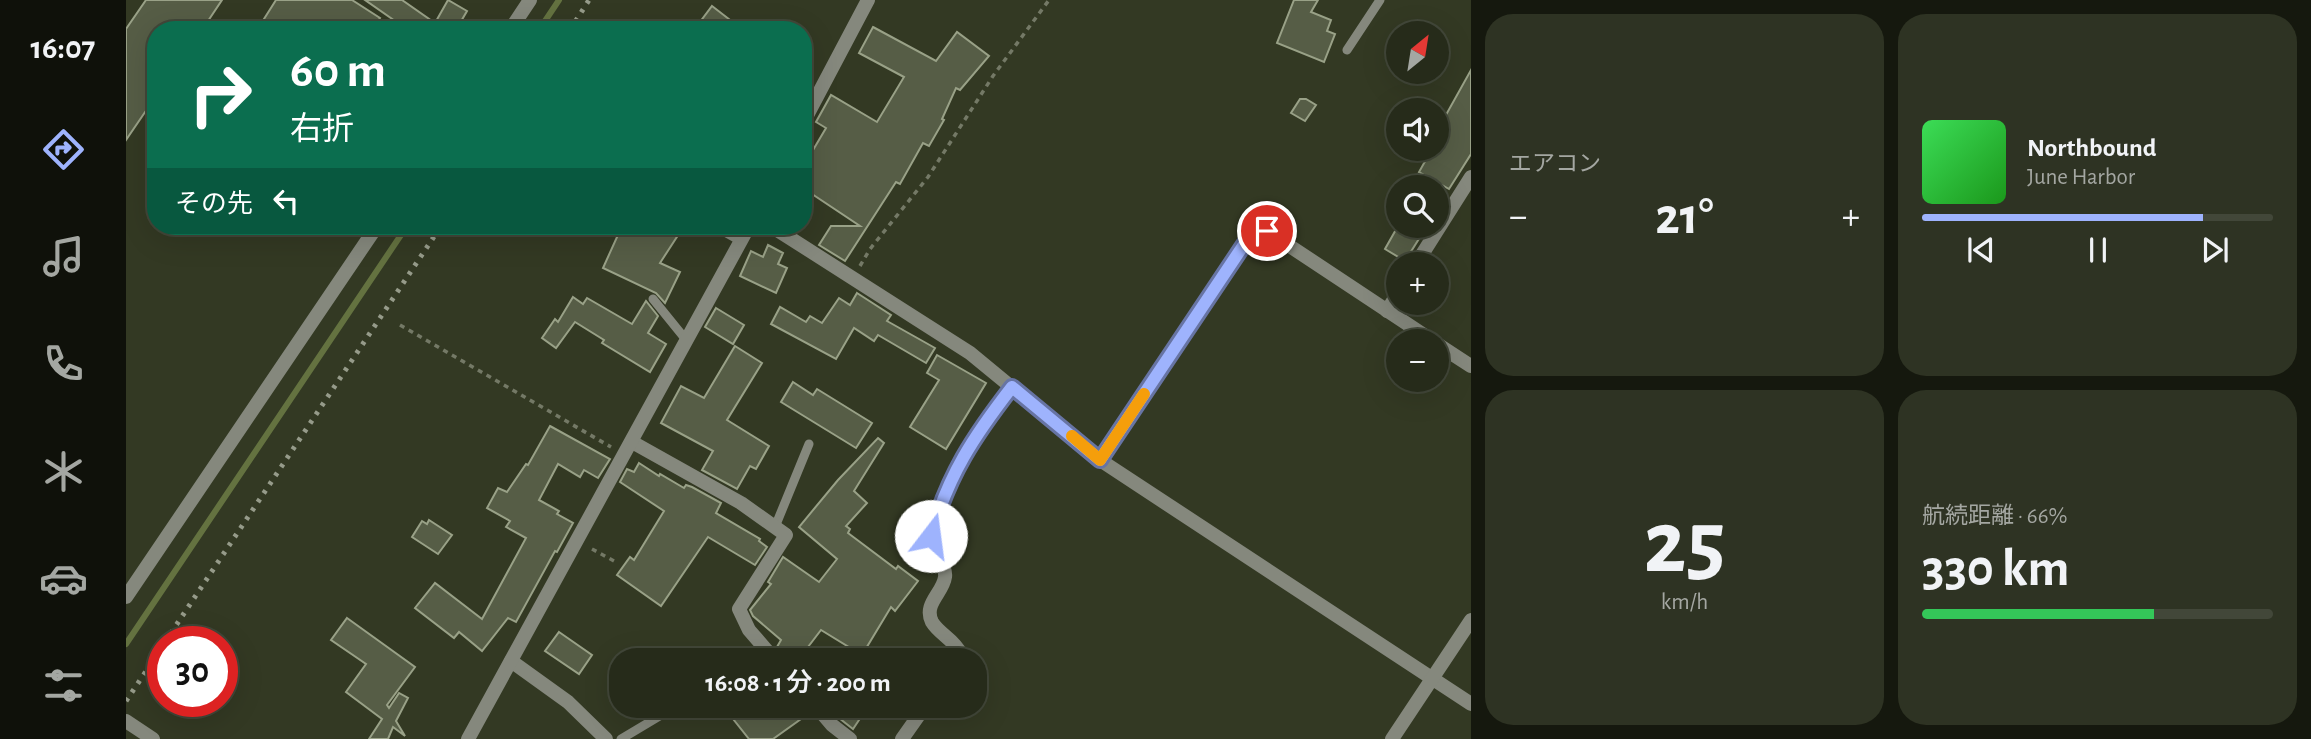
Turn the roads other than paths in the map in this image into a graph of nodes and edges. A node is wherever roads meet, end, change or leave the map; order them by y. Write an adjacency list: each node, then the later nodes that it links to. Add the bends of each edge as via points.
1 (530, 0): 4 (street)
2 (868, 0): 6 (street)
3 (1380, 0): 5 (lane)
4 (516, 21)
5 (1347, 50)
6 (812, 106)
7 (1471, 177): 13 (street)
8 (371, 235): 26 (street)
9 (730, 235): 12 (lane)
10 (744, 235): 12 (street)
11 (785, 235): 21 (street, via 970,353)
12 (741, 241): 18 (street)
13 (1424, 252)
14 (653, 299): 18 (lane)
15 (1386, 310): 24 (street, via 1267,231 1251,234)
16 (1393, 315): 17 (street)
17 (1415, 329)
18 (687, 341): 23 (street)
19 (1449, 351): 20 (street)
20 (1471, 366)
21 (1012, 387): 24 (street); 29 (street, via 958,464 931,536 945,578 929,608 932,622)
22 (809, 444): 25 (lane)
23 (629, 448): 25 (street, via 741,503); 30 (street)
24 (1100, 460): 31 (street)
25 (775, 527): 28 (street, via 786,535 739,609)
26 (126, 597)
27 (1471, 621): 31 (street)
28 (765, 648)
29 (958, 648)
30 (512, 661): 38 (street); 39 (street, via 569,702)
31 (1432, 678): 32 (street); 43 (street)
32 (1471, 704)
33 (656, 718): 40 (lane)
34 (826, 718): 41 (street)
35 (917, 718): 42 (street)
36 (126, 721): 37 (street)
37 (153, 739)
38 (468, 739)
39 (606, 739)
40 (621, 739)
41 (850, 739)
42 (902, 739)
43 (1392, 739)

